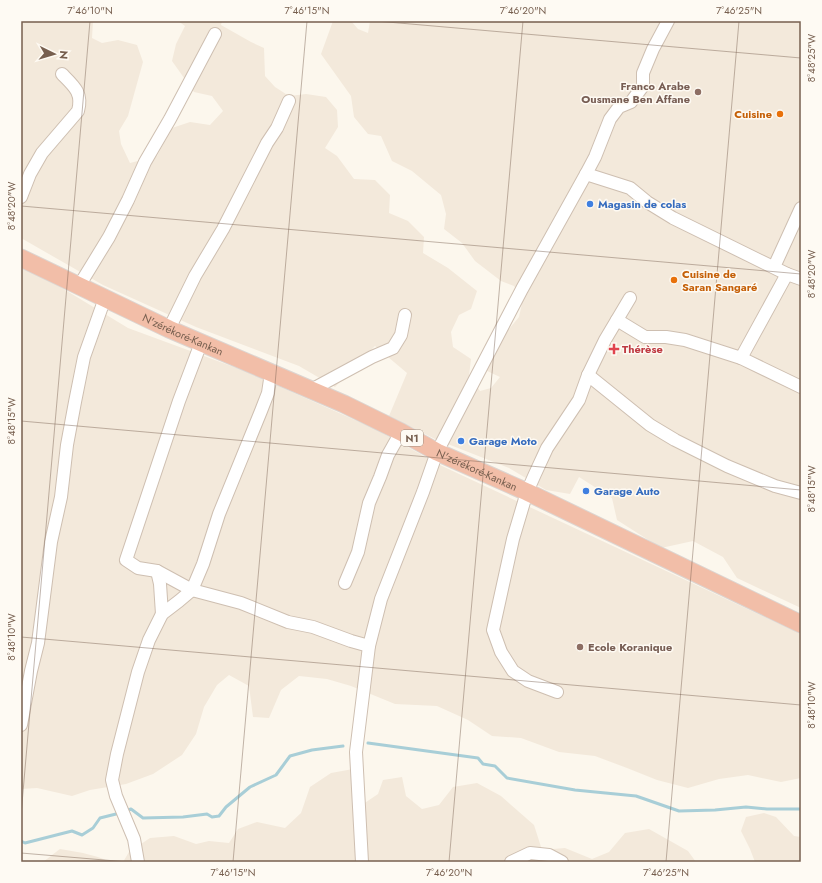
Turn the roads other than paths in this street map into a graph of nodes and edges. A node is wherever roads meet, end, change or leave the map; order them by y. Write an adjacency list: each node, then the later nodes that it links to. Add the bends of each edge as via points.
1 (668, 21): 5 (street, via 643,73 643,86 631,102 619,107 610,120 596,157)
2 (215, 34): 12 (street, via 145,162 109,237)
3 (62, 74): 6 (street, via 78,91 78,111 42,153)
4 (289, 101): 17 (street)
5 (586, 174): 9 (street, via 630,188 673,218); 25 (street, via 518,296)
6 (21, 197)
7 (801, 208): 9 (street)
8 (21, 258): 12 (highway, N'zérékoré-Kankan / N1)
9 (774, 267): 10 (street)
10 (787, 274): 11 (street); 19 (street)
11 (801, 279)
12 (79, 286): 13 (highway, N'zérékoré-Kankan / N1)
13 (105, 298): 17 (highway, N'zérékoré-Kankan / N1); 35 (street, via 84,357 75,402 61,497 51,542 38,643)
14 (630, 298): 16 (street)
15 (405, 315): 23 (street, via 401,335 393,348)
16 (617, 320): 19 (street, via 645,337 685,340); 21 (street)
17 (169, 329): 18 (highway, N'zérékoré-Kankan / N1)
18 (201, 343): 20 (highway, N'zérékoré-Kankan / N1); 28 (street, via 126,560 138,568)
19 (741, 358): 22 (street)
20 (271, 373): 23 (highway, N'zérékoré-Kankan / N1); 30 (street, via 262,411 218,514)
21 (588, 375): 26 (street, via 580,400 547,448); 27 (street, via 626,408 674,440 775,486)
22 (801, 387)
23 (310, 390): 24 (highway, N'zérékoré-Kankan / N1)
24 (401, 432): 25 (highway, N'zérékoré-Kankan / N1); 29 (street, via 388,454 369,503 358,552)
25 (437, 452): 26 (highway, N'zérékoré-Kankan / N1); 33 (street, via 381,599)
26 (527, 492): 32 (highway, N'zérékoré-Kankan / N1); 34 (street, via 513,539 494,630 501,652 513,671 528,681)
27 (801, 493)
28 (157, 572): 30 (street); 31 (street)
29 (345, 584)
30 (192, 590): 31 (street); 33 (street, via 241,603 288,622 313,627)
31 (162, 614): 36 (street, via 138,672 116,754 112,780 134,839)
32 (801, 624)
33 (369, 646): 37 (street, via 356,752)
34 (556, 692)
35 (21, 725)
36 (138, 862)
37 (362, 862)
38 (511, 862): 39 (street, via 530,853 549,856)
39 (562, 862)

